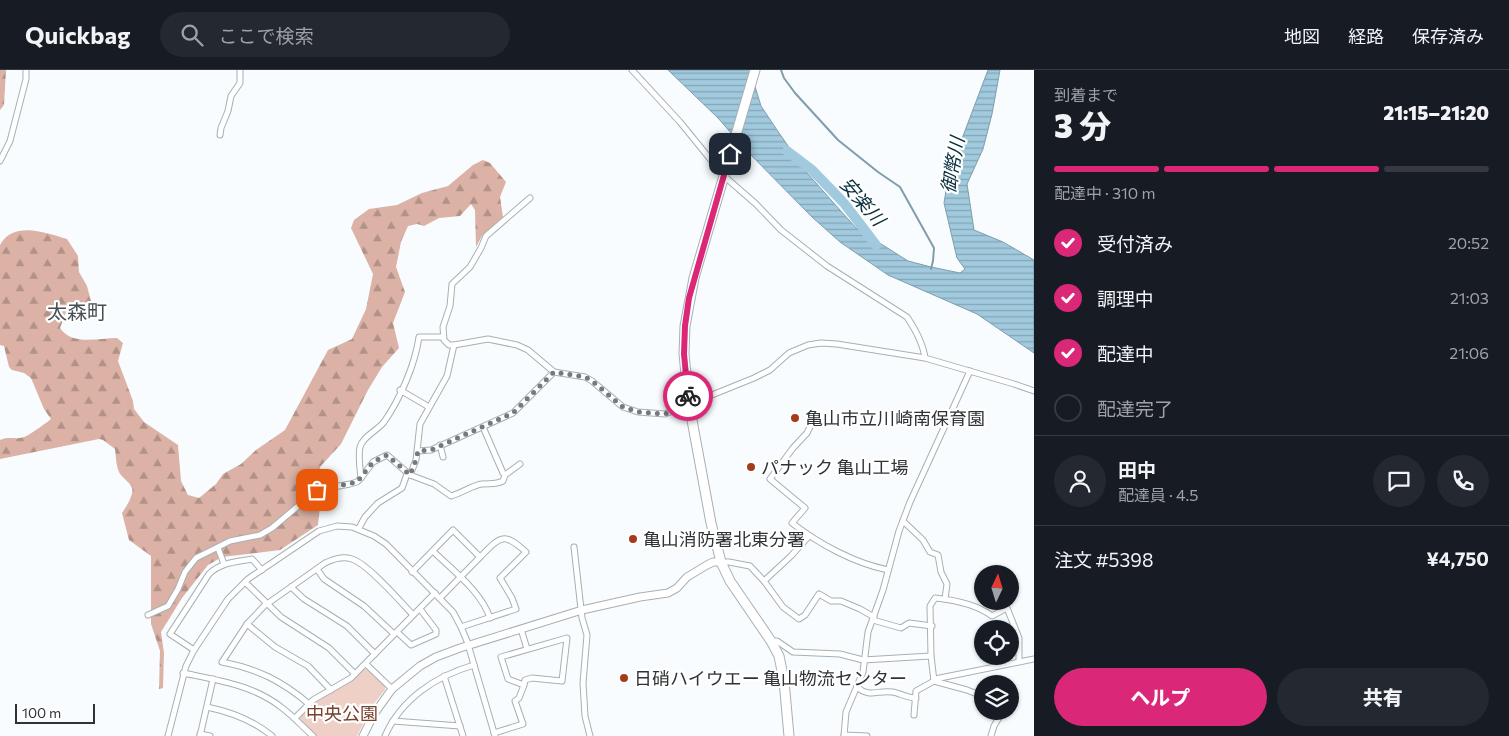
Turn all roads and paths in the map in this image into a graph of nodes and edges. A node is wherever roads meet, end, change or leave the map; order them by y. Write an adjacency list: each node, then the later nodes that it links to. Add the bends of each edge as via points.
1 (26, 70): 6 (street, via 10,141)
2 (240, 70): 5 (street, via 240,83 231,96)
3 (632, 70): 7 (street)
4 (755, 70): 7 (highway)
5 (220, 135)
6 (0, 161)
7 (725, 173): 11 (street, via 805,250 850,282 903,313 916,332); 16 (highway, via 689,298 684,354)
8 (530, 198): 9 (street, via 486,236 470,267 452,284)
9 (443, 337): 10 (street, via 449,345); 14 (street, via 419,337 415,358)
10 (454, 345): 13 (street, via 488,339 517,345); 17 (street, via 447,376)
11 (925, 358): 12 (street); 16 (street, via 837,344 808,345 789,353 760,375)
12 (970, 371): 15 (street); 27 (street)
13 (554, 372): 16 (street, via 585,377 623,407 638,412 665,414); 19 (street, via 513,413)
14 (400, 390): 17 (street); 26 (street, via 383,423 361,445)
15 (1034, 391)
16 (689, 404): 34 (highway)
17 (429, 407): 21 (street, via 420,424)
18 (816, 414): 29 (street, via 807,433 770,479 805,508 792,523)
19 (483, 427): 20 (street); 25 (street)
20 (440, 445): 21 (street); 22 (street)
21 (418, 451): 24 (street)
22 (443, 457)
23 (520, 464): 25 (street)
24 (408, 474): 25 (street, via 434,484 451,496 480,484 498,484); 26 (street, via 387,455 373,462); 28 (street, via 402,488 378,503)
25 (505, 475)
26 (361, 478): 31 (street, via 350,484 317,490 272,528)
27 (903, 522): 38 (street); 46 (street, via 923,540 930,552 938,555 947,584)
28 (359, 528): 36 (street, via 337,526 319,531); 39 (street, via 380,539)
29 (809, 536): 38 (street, via 855,559); 41 (street)
30 (574, 546): 49 (street)
31 (218, 548): 35 (street); 51 (street, via 196,558 168,606)
32 (433, 551): 33 (street, via 453,530); 39 (street); 40 (street)
33 (480, 557): 40 (street); 52 (street, via 504,538 514,541 526,552 500,578 516,610)
34 (721, 562): 41 (street, via 750,566); 49 (street, via 707,565 668,593); 60 (highway, via 730,581)
35 (224, 564): 36 (street, via 252,559); 63 (street, via 206,578 170,634)
36 (262, 570): 42 (street)
37 (316, 570): 43 (street); 50 (street, via 335,559 354,560); 59 (street)
38 (888, 570): 53 (street)
39 (412, 572): 44 (street)
40 (461, 578): 45 (street); 52 (street, via 480,599)
41 (764, 581): 53 (street, via 783,607 799,619 820,594 831,601 841,601 860,609)
42 (245, 582): 47 (street); 63 (street, via 228,599)
43 (291, 587): 47 (street); 64 (street, via 347,626)
44 (435, 593): 45 (street); 48 (street)
45 (440, 598): 57 (street)
46 (945, 599): 54 (street, via 984,610 992,616 1007,608); 56 (street, via 935,598 930,606)
47 (266, 604): 55 (street); 73 (street, via 291,625 329,648)
48 (420, 608): 50 (street); 59 (street, via 436,634 411,645)
49 (582, 610): 58 (street); 100 (street, via 587,637 583,683 585,716)
50 (413, 615): 59 (street)
51 (148, 616)
52 (490, 618): 57 (street)
53 (873, 618): 56 (street, via 901,628 909,623); 67 (street)
54 (1012, 620)
55 (247, 624): 80 (street, via 275,647 308,666); 83 (street, via 222,662 267,676)
56 (932, 626): 65 (street)
57 (461, 627): 61 (street)
58 (521, 629): 61 (street); 62 (street)
59 (396, 633): 64 (street)
60 (771, 641): 67 (street, via 777,641 793,652 840,654); 101 (highway, via 782,668)
61 (468, 646): 70 (street); 79 (street, via 428,661)
62 (527, 649): 77 (street, via 501,657 508,679); 77 (street, via 567,638 562,681 532,678 525,680)
63 (194, 650): 72 (street)
64 (375, 654): 69 (street)
65 (931, 656): 67 (street); 76 (street)
66 (1034, 659): 68 (street)
67 (864, 660): 78 (street)
68 (1019, 661)
69 (366, 664): 73 (street); 79 (street)
70 (474, 665): 74 (street); 90 (street)
71 (1001, 665): 76 (street)
72 (183, 672): 75 (street); 93 (street)
73 (355, 674): 80 (street)
74 (444, 676): 88 (street, via 411,699); 89 (street)
75 (213, 679): 84 (street); 86 (street, via 254,691)
76 (935, 680): 81 (street); 82 (street, via 916,691)
77 (524, 685): 90 (street, via 515,701 523,724)
78 (858, 687): 82 (street, via 869,694 890,692); 92 (street, via 847,706)
79 (392, 689): 97 (street)
80 (332, 690): 83 (street)
81 (974, 693)
82 (916, 698): 85 (street)
83 (309, 704): 86 (street)
84 (207, 707): 91 (street); 95 (street, via 244,718)
85 (914, 715)
86 (295, 718): 96 (street)
87 (998, 720): 103 (street)
88 (393, 721): 89 (street); 98 (street)
89 (460, 726): 99 (street)
90 (494, 734)
91 (200, 735): 94 (street)
92 (844, 735): 102 (street)
93 (168, 736)
94 (210, 736)
95 (272, 736)
96 (312, 736)
97 (363, 736)
98 (384, 736)
99 (463, 736)
100 (590, 736)
101 (789, 736)
102 (867, 736)
103 (991, 736)

